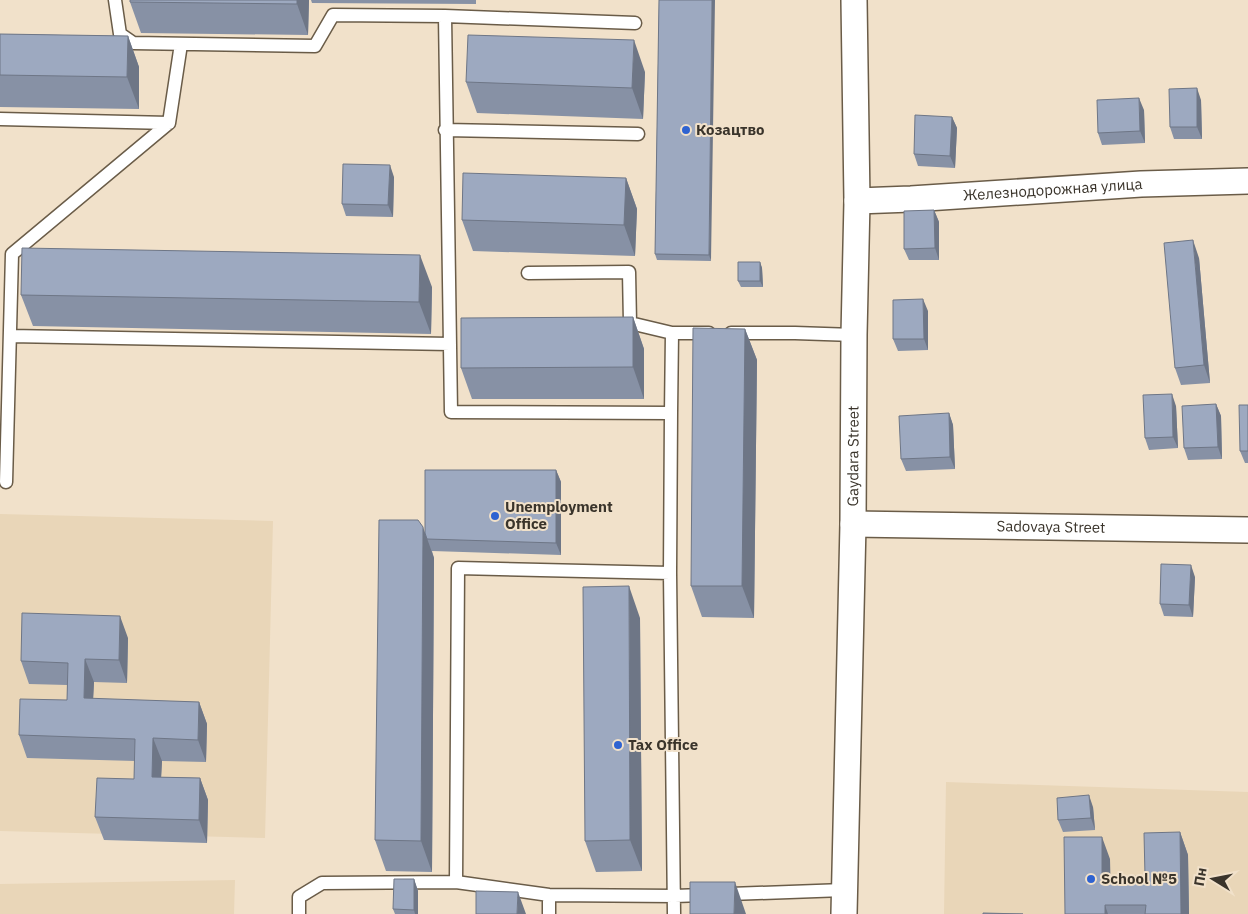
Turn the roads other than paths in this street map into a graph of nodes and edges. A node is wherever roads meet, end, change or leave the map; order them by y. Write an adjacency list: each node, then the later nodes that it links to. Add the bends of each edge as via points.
1 (115, 0): 5 (lane, via 120,34 133,43)
2 (854, 0): 11 (street, Gaydara Street)
3 (445, 16): 4 (lane); 5 (lane, via 333,15 315,46); 8 (lane)
4 (635, 23)
5 (181, 44): 7 (lane)
6 (0, 119): 7 (lane)
7 (169, 123): 15 (lane, via 12,254)
8 (446, 130): 9 (lane); 16 (lane)
9 (638, 134)
10 (1248, 181): 11 (street, Железнодорожная улица)
11 (857, 201): 14 (street, Gaydara Street)
12 (528, 273): 13 (lane, via 628,272 630,323)
13 (672, 333): 14 (lane); 17 (lane)
14 (854, 335): 19 (street, Gaydara Street)
15 (10, 336): 16 (lane); 18 (lane)
16 (450, 344): 17 (lane, via 451,412)
17 (671, 413): 21 (lane)
18 (6, 482)
19 (853, 524): 20 (street, Sadovaya Street); 25 (street, Gaydara Street)
20 (1248, 530)
21 (670, 573): 22 (lane, via 458,568); 24 (lane)
22 (456, 882): 23 (lane); 26 (lane, via 322,883 299,896)
23 (549, 895): 24 (lane); 27 (lane)
24 (674, 896): 25 (lane); 28 (lane)
25 (844, 902)
26 (299, 914)
27 (549, 914)
28 (674, 914)

